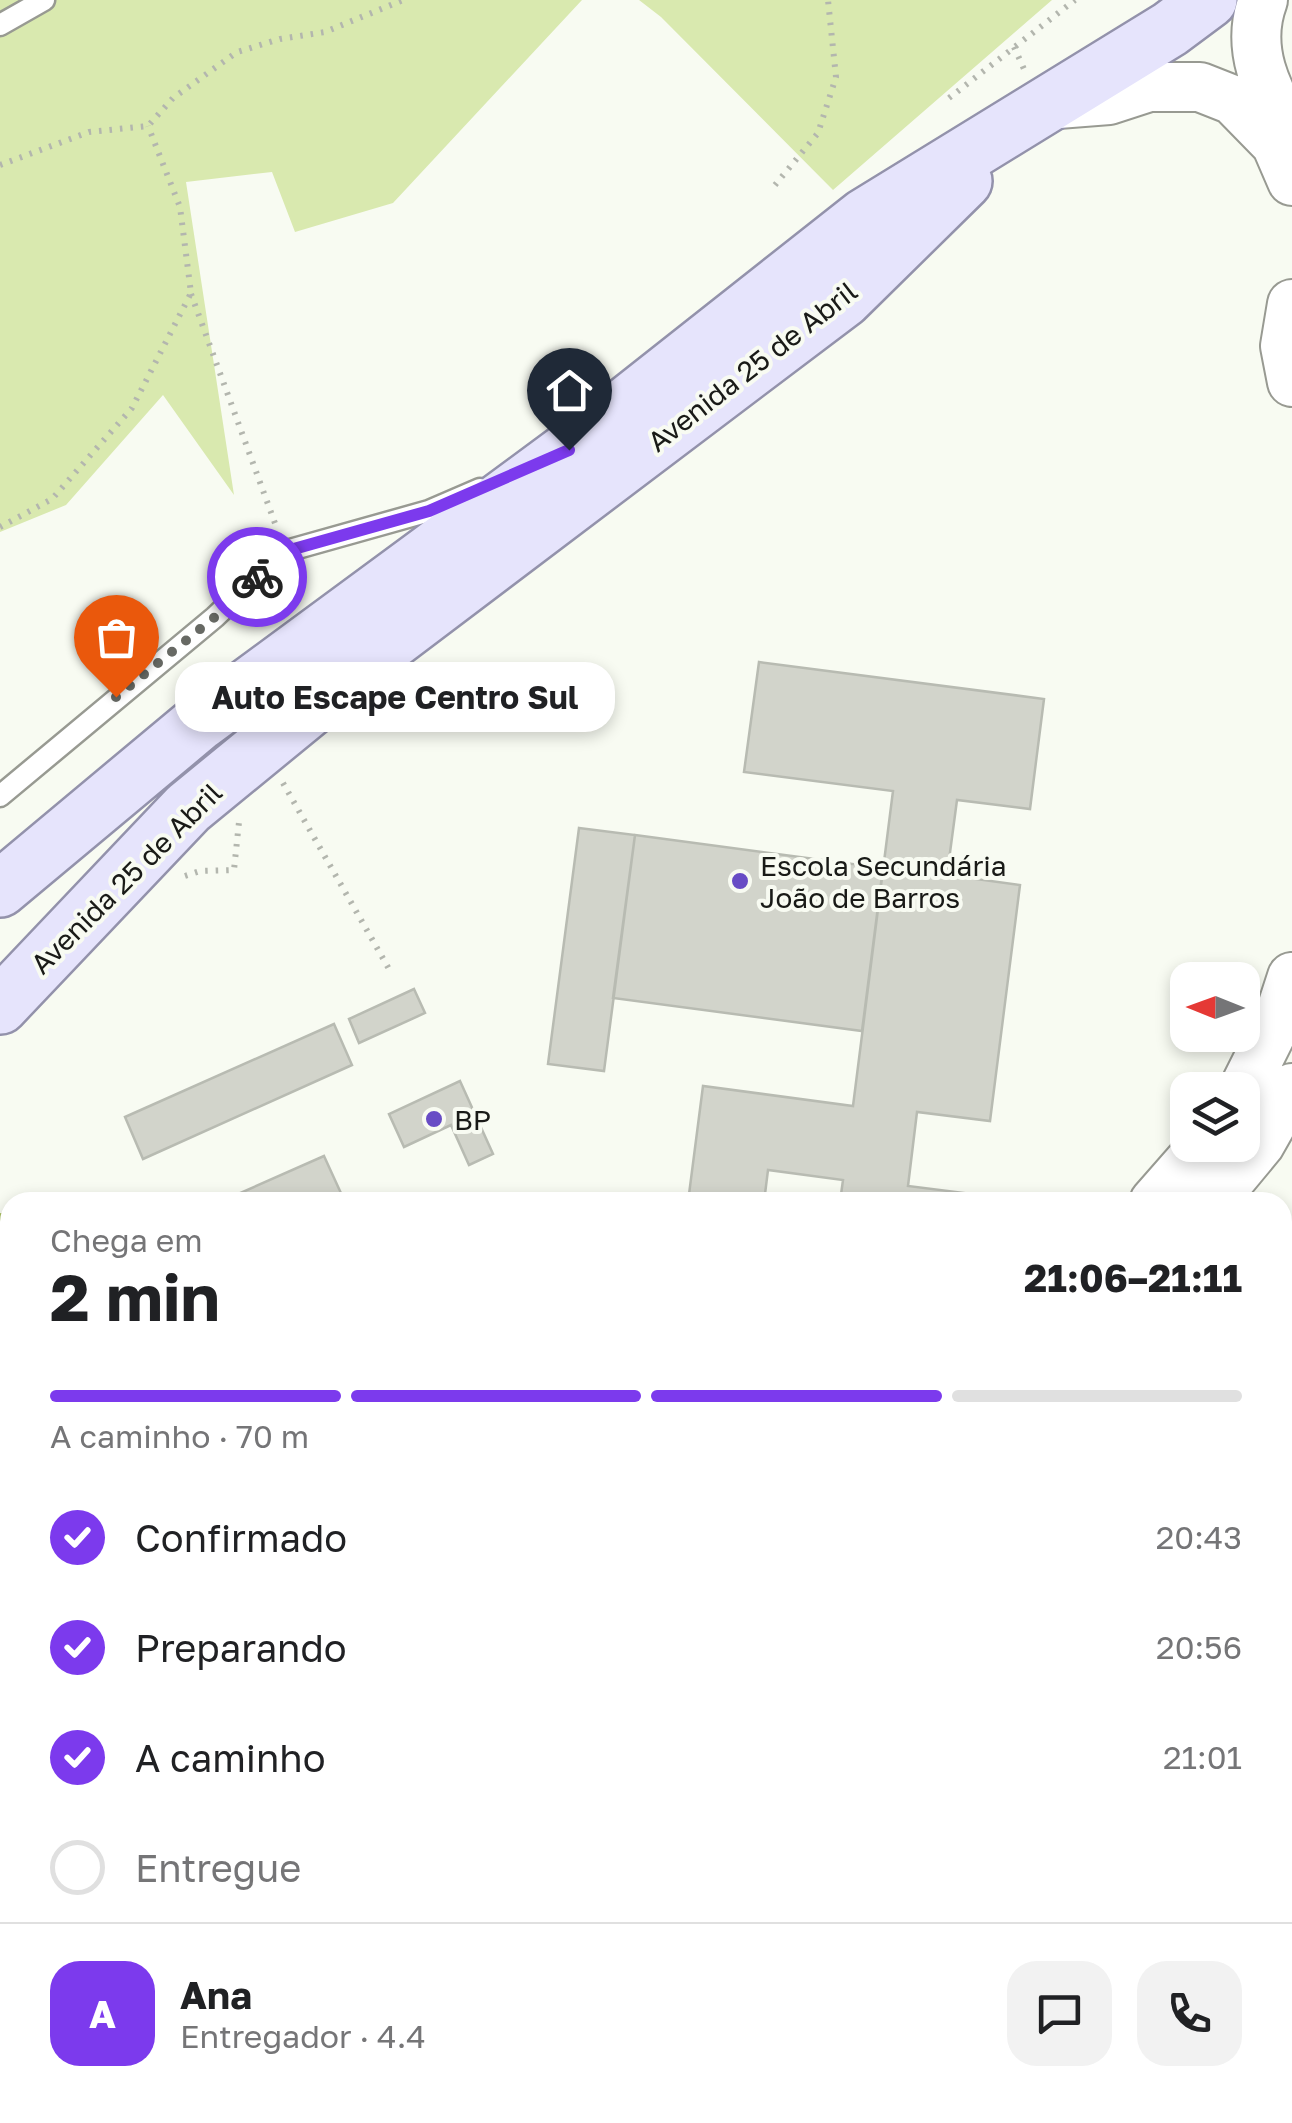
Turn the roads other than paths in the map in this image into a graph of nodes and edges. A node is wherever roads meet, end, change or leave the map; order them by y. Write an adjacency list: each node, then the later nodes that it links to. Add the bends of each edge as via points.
1 (44, 0): 4 (lane)
2 (1209, 0): 5 (main road, Avenida 25 de Abril)
3 (1263, 0): 6 (street, via 1256,46 1262,80)
4 (0, 25)
5 (1041, 105): 7 (street, via 1109,100 1149,86 1200,88 1233,100 1265,132); 10 (main road, Avenida 25 de Abril, via 864,217); 14 (main road, Avenida 25 de Abril, via 844,298 394,640 188,808)
6 (1292, 130)
7 (1292, 182)
8 (1292, 304): 9 (street, via 1286,346)
9 (1292, 382)
10 (569, 450): 11 (lane, via 429,511 283,552); 12 (main road, Avenida 25 de Abril, via 200,722)
11 (0, 796)
12 (0, 889)
13 (1292, 977): 15 (street)
14 (0, 1006)
15 (1252, 1072)
16 (1292, 1088): 19 (street, via 1260,1144)
17 (1189, 1162): 18 (street)
18 (1163, 1192)
19 (1220, 1192)

